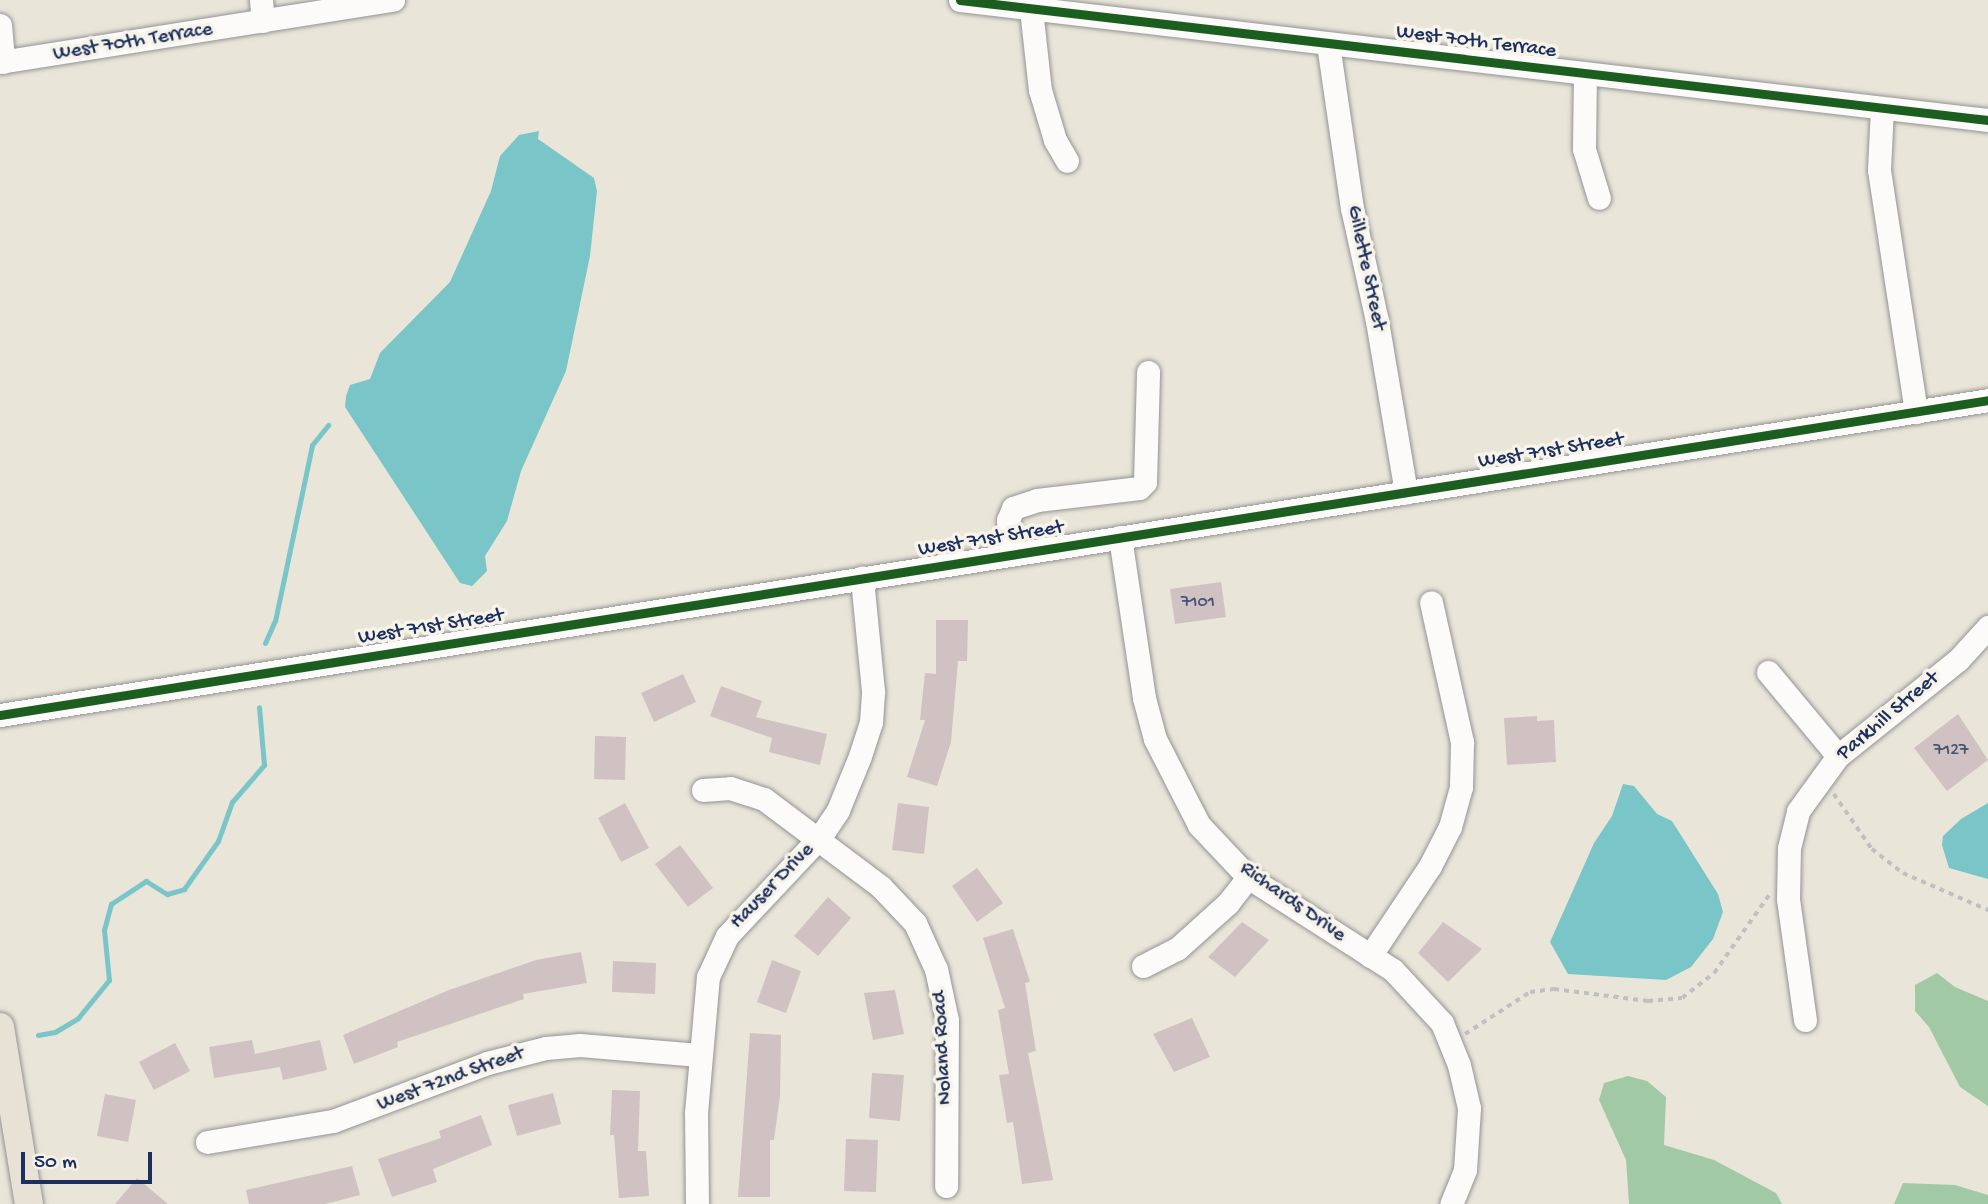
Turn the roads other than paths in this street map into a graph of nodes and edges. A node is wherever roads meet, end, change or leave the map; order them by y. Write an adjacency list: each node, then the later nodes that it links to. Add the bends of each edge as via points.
1 (393, 0): 4 (street, West 70th Terrace)
2 (960, 0): 3 (street, West 70th Terrace)
3 (1031, 9): 6 (street, West 70th Terrace); 11 (street, via 1040,90 1055,140)
4 (262, 11): 7 (street, West 70th Terrace)
5 (0, 25): 7 (street, West 70th Terrace)
6 (1328, 44): 8 (street, West 70th Terrace); 16 (street, Gillette Street, via 1352,208)
7 (2, 62)
8 (1585, 74): 9 (street, West 70th Terrace); 12 (street, via 1584,149)
9 (1882, 108): 10 (street, West 70th Terrace); 15 (street, via 1879,170)
10 (1988, 120)
11 (1067, 161)
12 (1599, 198)
13 (1148, 372): 18 (street, via 1145,482 1139,488 1018,505 1008,520)
14 (1988, 400): 15 (street, West 71st Street)
15 (1916, 412): 16 (street, West 71st Street)
16 (1406, 492): 17 (street, West 71st Street)
17 (1120, 537): 18 (street, West 71st Street); 27 (street, Richards Drive, via 1144,698 1155,739 1199,825)
18 (1011, 554): 19 (street, West 71st Street)
19 (862, 578): 23 (street, West 71st Street); 26 (street, Hauser Drive, via 873,691 871,722 838,810)
20 (1431, 602): 28 (street, via 1462,742 1461,787 1450,827 1430,866)
21 (1988, 627): 24 (street, Parkhill Street, via 1958,660)
22 (1768, 672): 24 (street)
23 (0, 715)
24 (1838, 756): 30 (street, Parkhill Street, via 1798,811 1789,874)
25 (703, 790): 26 (street, Noland Road, via 730,788 764,799)
26 (820, 837): 32 (street, Hauser Drive, via 727,936 708,977); 34 (street, Noland Road, via 901,907 915,923 936,969 947,1020)
27 (1248, 877): 28 (street, Richards Drive); 29 (street, via 1228,903 1177,949)
28 (1370, 956): 37 (street, Richards Drive, via 1410,984 1452,1042 1465,1086 1469,1127 1465,1170)
29 (1143, 967)
30 (1805, 1020)
31 (0, 1027): 35 (main road)
32 (699, 1055): 33 (street, West 72nd Street, via 580,1045 546,1048 487,1063 333,1121); 36 (street, Hauser Drive)
33 (207, 1142)
34 (946, 1186)
35 (29, 1204)
36 (697, 1204)
37 (1451, 1204)

